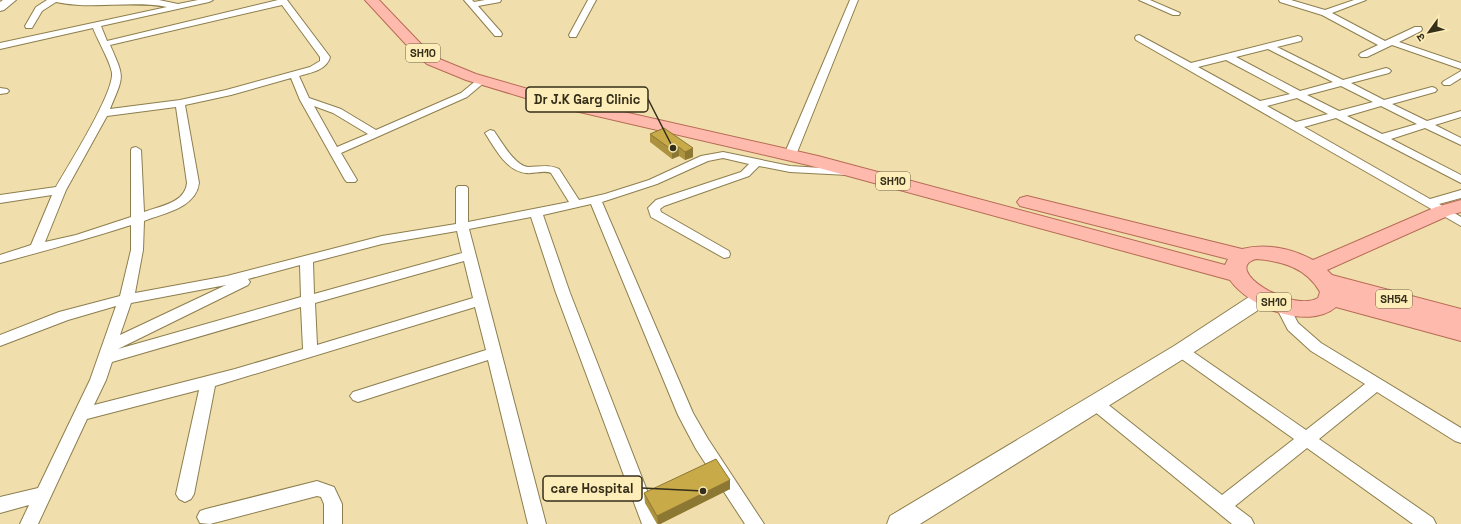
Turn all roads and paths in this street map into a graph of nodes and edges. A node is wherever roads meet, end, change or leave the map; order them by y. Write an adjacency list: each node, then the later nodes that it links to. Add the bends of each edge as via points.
1 (10, 0): 18 (main road)
2 (53, 0): 21 (street, via 39,9)
3 (58, 0): 13 (street, via 74,3)
4 (209, 0): 17 (street)
5 (372, 0): 39 (main road, SH10, via 418,49 432,60)
6 (390, 0): 44 (main road, SH10, via 429,42 449,56)
7 (497, 0): 16 (street)
8 (592, 0): 25 (street)
9 (854, 0): 59 (street)
10 (1143, 0): 19 (street)
11 (1283, 0): 20 (street)
12 (1362, 0): 20 (street)
13 (93, 1): 14 (street)
14 (152, 1): 17 (street)
15 (283, 1): 29 (street); 38 (street, via 325,57 320,66)
16 (470, 3): 24 (street)
17 (178, 7): 22 (street)
18 (0, 8)
19 (1176, 13)
20 (1327, 14): 28 (street, via 1364,34)
21 (29, 26)
22 (96, 26): 29 (street); 30 (street)
23 (1418, 29): 28 (street)
24 (498, 34)
25 (573, 35)
26 (1139, 38): 34 (street)
27 (1298, 39): 31 (street)
28 (1388, 43): 32 (street); 35 (street)
29 (104, 44): 49 (street, via 117,71 117,81)
30 (0, 46)
31 (1268, 46): 33 (street); 40 (street)
32 (1364, 55)
33 (1228, 56): 34 (street); 43 (street)
34 (1191, 66): 48 (street)
35 (1461, 66)
36 (1386, 71): 40 (street)
37 (1461, 74): 41 (street)
38 (294, 75): 45 (street); 46 (street)
39 (485, 82): 44 (main road, SH10); 55 (street, via 464,95)
40 (1341, 83): 43 (street); 47 (street)
41 (1448, 83)
42 (1432, 90): 47 (street)
43 (1298, 94): 48 (street); 51 (street)
44 (553, 95): 59 (main road, SH10)
45 (305, 100): 55 (street, via 337,111); 60 (street)
46 (180, 103): 49 (street); 73 (street, via 192,191 180,203)
47 (1382, 103): 51 (street); 52 (street)
48 (1258, 104): 53 (street)
49 (103, 113): 66 (street)
50 (1461, 114): 52 (street)
51 (1338, 115): 53 (street); 56 (street)
52 (1425, 124): 56 (street); 57 (street)
53 (1295, 126): 71 (street)
54 (490, 133): 70 (street, via 513,164 520,169 526,171 550,168 555,171)
55 (376, 134): 60 (street)
56 (1381, 138): 64 (street)
57 (1461, 142)
58 (136, 150): 73 (street)
59 (793, 150): 62 (main road, SH10); 81 (main road, SH10)
60 (335, 152): 63 (street)
61 (757, 162): 62 (street, via 790,169); 69 (street, via 723,155 710,156 653,182); 77 (street, via 745,174 660,203 654,208 655,214)
62 (858, 172): 81 (main road, SH10)
63 (351, 180)
64 (1461, 180)
65 (462, 188): 75 (street)
66 (60, 190): 68 (street); 76 (street)
67 (1461, 194): 71 (street)
68 (0, 199)
69 (595, 200): 70 (street); 111 (street, via 686,415)
70 (576, 204): 72 (street)
71 (1445, 207): 74 (street); 83 (main road, SH10)
72 (536, 213): 75 (street); 110 (street, via 563,293)
73 (137, 219): 76 (street, via 79,238); 84 (street, via 134,272)
74 (1461, 222)
75 (462, 227): 78 (street); 80 (street, via 382,240)
76 (36, 248): 79 (street)
77 (724, 254)
78 (470, 255): 85 (street); 86 (street)
79 (0, 259)
80 (306, 259): 82 (street); 85 (street)
81 (1240, 265): 83 (main road, SH10, via 1256,252 1274,253 1293,258); 87 (main road, SH10, via 1247,286)
82 (270, 269): 84 (street); 92 (street)
83 (1323, 282): 87 (main road, SH10, via 1328,302 1318,307 1302,309); 88 (main road, SH54); 89 (main road, SH54)
84 (126, 299): 90 (street, via 64,316); 92 (street)
85 (308, 300): 92 (street); 93 (street)
86 (481, 300): 93 (street); 94 (street)
87 (1272, 302): 91 (main road); 96 (street, via 1293,326 1316,346)
88 (1461, 317)
89 (1461, 333)
90 (0, 341)
91 (1181, 351): 98 (main road); 101 (street)
92 (107, 352): 99 (street, via 98,380)
93 (310, 352): 95 (street)
94 (494, 353): 97 (street); 109 (street)
95 (208, 382): 99 (street); 103 (street)
96 (1376, 384): 100 (street); 101 (street)
97 (358, 396)
98 (1095, 403): 105 (street); 112 (main road)
99 (82, 414): 102 (street)
100 (1461, 436)
101 (1306, 439): 105 (street); 114 (street)
102 (43, 494): 104 (street); 107 (street)
103 (185, 494)
104 (0, 505)
105 (1222, 506): 113 (street)
106 (206, 517): 108 (street, via 317,488 328,492 333,504)
107 (29, 524)
108 (333, 524)
109 (537, 524)
110 (651, 524)
111 (755, 524)
112 (899, 524)
113 (1245, 524)
114 (1428, 524)

